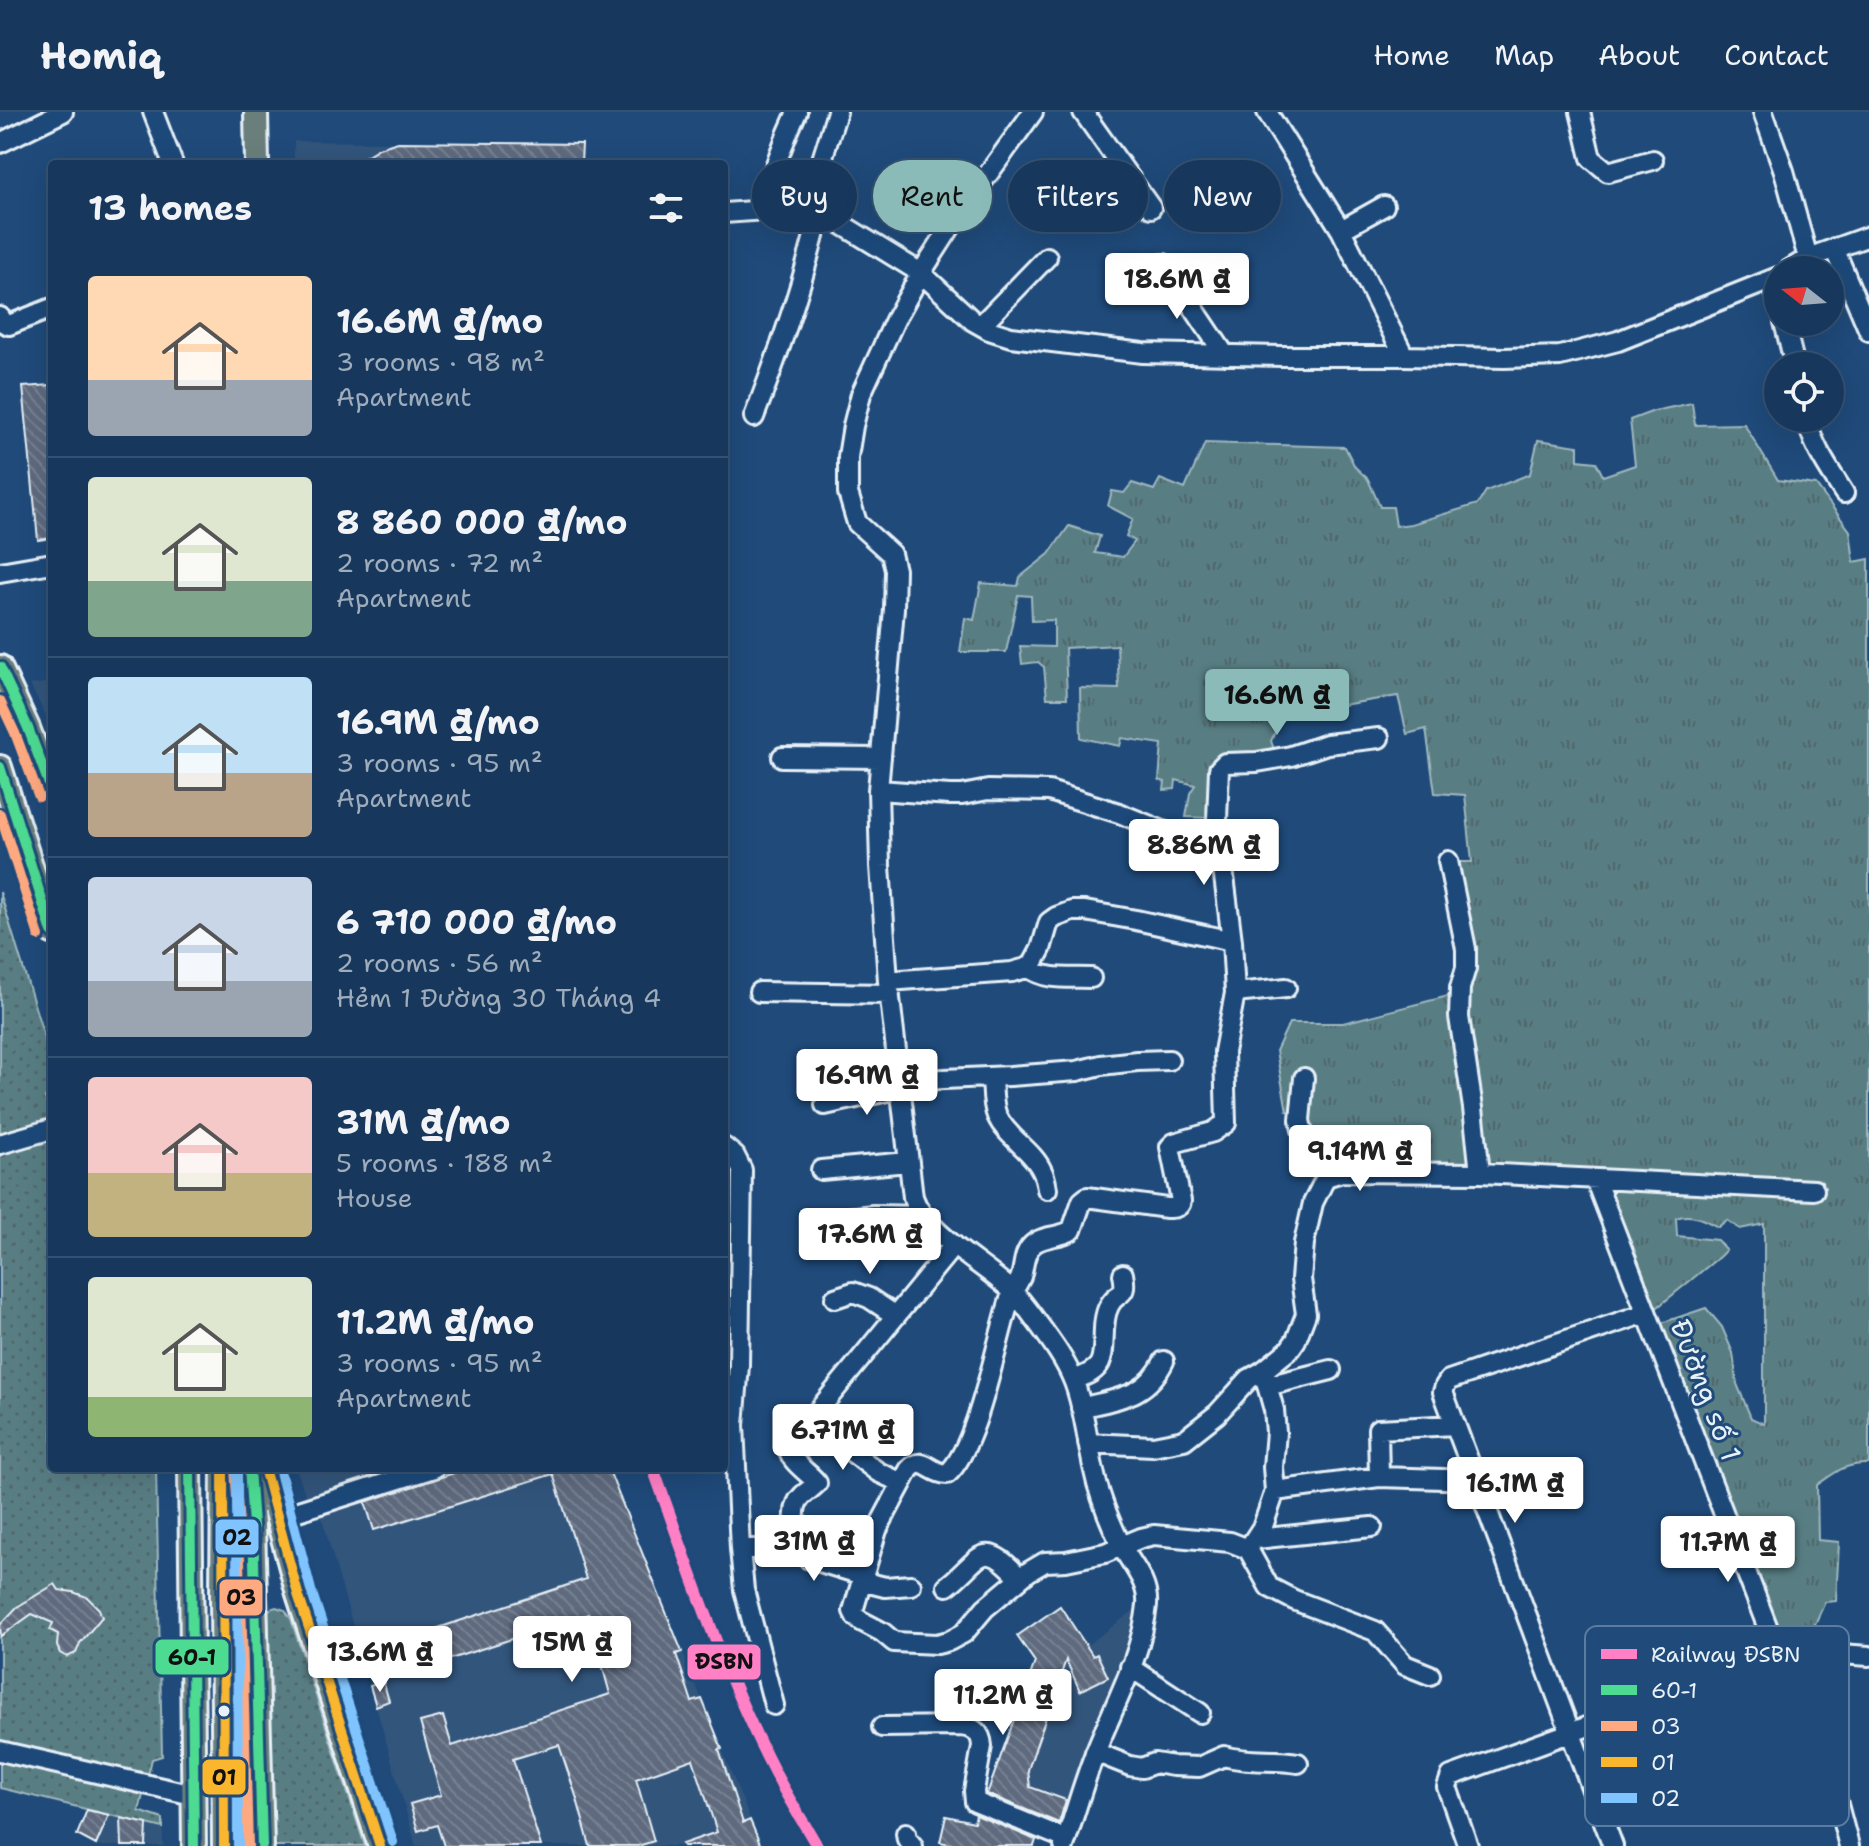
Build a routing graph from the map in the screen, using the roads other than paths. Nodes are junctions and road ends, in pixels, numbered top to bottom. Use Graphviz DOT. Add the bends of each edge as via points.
graph roads {
  1 [pos="63,112"];
  2 [pos="153,112"];
  3 [pos="256,112"];
  4 [pos="797,112"];
  5 [pos="837,112"];
  6 [pos="1033,112"];
  7 [pos="1083,112"];
  8 [pos="1267,112"];
  9 [pos="1580,112"];
  10 [pos="1763,112"];
  11 [pos="0,143"];
  12 [pos="171,160"];
  13 [pos="257,160"];
  14 [pos="777,160"];
  15 [pos="825,160"];
  16 [pos="1653,160"];
  17 [pos="1384,206"];
  18 [pos="1151,208"];
  19 [pos="752,210"];
  20 [pos="728,213"];
  21 [pos="1341,230"];
  22 [pos="811,232"];
  23 [pos="852,232"];
  24 [pos="1869,236"];
  25 [pos="1834,248"];
  26 [pos="1807,256"];
  27 [pos="1813,256"];
  28 [pos="1047,257"];
  29 [pos="1164,264"];
  30 [pos="921,273"];
  31 [pos="1764,283"];
  32 [pos="48,310"];
  33 [pos="0,317"];
  34 [pos="981,325"];
  35 [pos="1869,331"];
  36 [pos="1225,355"];
  37 [pos="1404,356"];
  38 [pos="754,417"];
  39 [pos="1809,432"];
  40 [pos="1844,493"];
  41 [pos="48,564"];
  42 [pos="0,572"];
  43 [pos="0,667"];
  44 [pos="1379,738"];
  45 [pos="782,757"];
  46 [pos="881,758"];
  47 [pos="2,781"];
  48 [pos="48,781"];
  49 [pos="878,790"];
  50 [pos="1222,855"];
  51 [pos="1448,861"];
  52 [pos="48,920"];
  53 [pos="1232,941"];
  54 [pos="1028,967"];
  55 [pos="1091,978"];
  56 [pos="889,988"];
  57 [pos="1286,988"];
  58 [pos="759,992"];
  59 [pos="1235,993"];
  60 [pos="1169,1060"];
  61 [pos="992,1077"];
  62 [pos="1304,1078"];
  63 [pos="901,1084"];
  64 [pos="825,1105"];
  65 [pos="48,1130"];
  66 [pos="0,1144"];
  67 [pos="728,1150"];
  68 [pos="908,1162"];
  69 [pos="821,1170"];
  70 [pos="1480,1173"];
  71 [pos="1326,1177"];
  72 [pos="1595,1179"];
  73 [pos="1047,1189"];
  74 [pos="1814,1190"];
  75 [pos="924,1216"];
  76 [pos="829,1220"];
  77 [pos="954,1245"];
  78 [pos="1123,1274"];
  79 [pos="1013,1291"];
  80 [pos="835,1298"];
  81 [pos="1646,1313"];
  82 [pos="896,1316"];
  83 [pos="1164,1361"];
  84 [pos="1331,1370"];
  85 [pos="1265,1379"];
  86 [pos="1074,1380"];
  87 [pos="1081,1408"];
  88 [pos="730,1415"];
  89 [pos="810,1420"];
  90 [pos="1455,1425"];
  91 [pos="1088,1443"];
  92 [pos="190,1472"];
  93 [pos="223,1472"];
  94 [pos="249,1472"];
  95 [pos="265,1472"];
  96 [pos="421,1472"];
  97 [pos="1379,1477"];
  98 [pos="1476,1480"];
  99 [pos="902,1483"];
  100 [pos="1275,1491"];
  101 [pos="276,1518"];
  102 [pos="253,1525"];
  103 [pos="1372,1527"];
  104 [pos="1252,1544"];
  105 [pos="1121,1545"];
  106 [pos="740,1549"];
  107 [pos="799,1549"];
  108 [pos="861,1578"];
  109 [pos="1020,1578"];
  110 [pos="911,1585"];
  111 [pos="947,1586"];
  112 [pos="1767,1626"];
  113 [pos="1849,1655"];
  114 [pos="1869,1656"];
  115 [pos="1130,1667"];
  116 [pos="1430,1675"];
  117 [pos="774,1705"];
  118 [pos="1200,1713"];
  119 [pos="882,1727"];
  120 [pos="1585,1728"];
  121 [pos="1570,1733"];
  122 [pos="0,1751"];
  123 [pos="1095,1752"];
  124 [pos="1298,1763"];
  125 [pos="1585,1772"];
  126 [pos="193,1795"];
  127 [pos="1605,1826"];
  128 [pos="1844,1826"];
  129 [pos="1065,1842"];
  130 [pos="194,1846"];
  131 [pos="224,1846"];
  132 [pos="262,1846"];
  133 [pos="380,1846"];
  134 [pos="1468,1846"];
  135 [pos="1613,1846"];
  136 [pos="1849,1846"];
  1 -- 11 [label="street"];
  2 -- 12 [label="street"];
  3 -- 13 [label="main road"];
  4 -- 14 [label="street"];
  5 -- 15 [label="street"];
  6 -- 30 [label="street"];
  7 -- 18 [label="street"];
  8 -- 21 [label="street"];
  9 -- 16 [label="street" via="1591,158 1608,172"];
  10 -- 26 [label="street"];
  17 -- 21 [label="street"];
  19 -- 20 [label="street"];
  21 -- 37 [label="street"];
  22 -- 38 [label="street" via="809,258"];
  23 -- 30 [label="street"];
  24 -- 25 [label="street"];
  25 -- 27 [label="street"];
  25 -- 35 [label="street"];
  28 -- 34 [label="street"];
  29 -- 36 [label="street"];
  30 -- 34 [label="street"];
  30 -- 46 [label="street" via="861,394 848,457 848,493 857,523 891,554 895,570"];
  31 -- 37 [label="street" via="1618,341 1560,356"];
  32 -- 33 [label="street" via="9,325"];
  34 -- 36 [label="street" via="1011,337 1099,348"];
  36 -- 37 [label="street"];
  39 -- 40 [label="street"];
  41 -- 42 [label="street"];
  43 -- 48 [label="main road"];
  44 -- 50 [label="street" via="1327,744 1257,762 1225,763 1217,781"];
  45 -- 46 [label="street"];
  46 -- 49 [label="street"];
  47 -- 52 [label="main road"];
  49 -- 50 [label="street" via="950,795 1049,791"];
  49 -- 56 [label="street"];
  50 -- 53 [label="street"];
  51 -- 70 [label="street" via="1466,949 1458,1004"];
  53 -- 54 [label="street" via="1072,911 1049,922"];
  53 -- 59 [label="street"];
  54 -- 55 [label="street" via="1047,976"];
  54 -- 56 [label="street"];
  56 -- 58 [label="street"];
  56 -- 63 [label="street"];
  57 -- 59 [label="street"];
  59 -- 79 [label="street" via="1224,1052 1226,1123 1170,1147 1179,1205 1084,1199 1072,1230 1031,1245"];
  60 -- 61 [label="street"];
  61 -- 63 [label="street"];
  61 -- 73 [label="street" via="998,1118 1042,1169"];
  62 -- 71 [label="street" via="1302,1130"];
  63 -- 64 [label="street"];
  63 -- 68 [label="street"];
  65 -- 66 [label="street"];
  67 -- 88 [label="street" via="742,1170 739,1365"];
  68 -- 69 [label="street"];
  68 -- 75 [label="street" via="913,1197"];
  70 -- 71 [label="street" via="1342,1172"];
  70 -- 72 [label="street"];
  71 -- 85 [label="street" via="1313,1203 1304,1243 1303,1324"];
  72 -- 74 [label="street"];
  72 -- 81 [label="street, Đường số 1"];
  75 -- 76 [label="street"];
  75 -- 77 [label="street"];
  77 -- 79 [label="street"];
  77 -- 82 [label="street"];
  78 -- 86 [label="street" via="1125,1286 1108,1306 1101,1360 1096,1369"];
  79 -- 86 [label="street"];
  79 -- 99 [label="street" via="973,1428 952,1469 941,1474 914,1463"];
  80 -- 82 [label="street" via="853,1292"];
  81 -- 90 [label="street" via="1449,1380 1443,1392"];
  81 -- 112 [label="street, Đường số 1"];
  82 -- 89 [label="street"];
  83 -- 87 [label="street" via="1154,1379 1134,1394"];
  84 -- 85 [label="street"];
  85 -- 91 [label="street" via="1249,1379 1184,1440 1153,1446"];
  85 -- 100 [label="street" via="1276,1432"];
  86 -- 87 [label="street"];
  87 -- 91 [label="street"];
  88 -- 106 [label="street"];
  89 -- 99 [label="street" via="871,1467"];
  89 -- 107 [label="street" via="788,1453 817,1483 800,1497 795,1510"];
  90 -- 97 [label="street" via="1378,1429"];
  90 -- 98 [label="street"];
  91 -- 105 [label="street" via="1096,1481"];
  92 -- 126 [label="main road"];
  93 -- 131 [label="main road"];
  94 -- 102 [label="main road"];
  95 -- 101 [label="main road"];
  96 -- 101 [label="street"];
  97 -- 98 [label="street"];
  97 -- 100 [label="street"];
  98 -- 121 [label="street"];
  99 -- 108 [label="street" via="877,1530"];
  100 -- 104 [label="street"];
  101 -- 102 [label="main road"];
  101 -- 133 [label="main road"];
  102 -- 132 [label="main road"];
  103 -- 104 [label="street"];
  104 -- 105 [label="street" via="1154,1535"];
  104 -- 116 [label="street" via="1269,1587 1375,1631 1405,1665"];
  105 -- 109 [label="street" via="1105,1553 1045,1562"];
  105 -- 115 [label="street" via="1147,1597"];
  106 -- 107 [label="street"];
  106 -- 117 [label="street" via="744,1590"];
  107 -- 108 [label="street" via="807,1558"];
  108 -- 109 [label="street" via="856,1617 894,1642 937,1644 964,1633"];
  108 -- 110 [label="street" via="885,1587"];
  109 -- 111 [label="street" via="999,1557 985,1554"];
  113 -- 114 [label="street"];
  115 -- 118 [label="street"];
  115 -- 123 [label="street"];
  119 -- 129 [label="street" via="976,1730 982,1741 975,1802"];
  120 -- 121 [label="street"];
  121 -- 125 [label="street"];
  121 -- 134 [label="street" via="1451,1776 1447,1787"];
  122 -- 126 [label="street"];
  123 -- 124 [label="street" via="1142,1768 1155,1763 1199,1767 1224,1756"];
  123 -- 129 [label="street"];
  126 -- 130 [label="main road"];
  127 -- 135 [label="street"];
  128 -- 136 [label="street, Đường số 1"];
}
